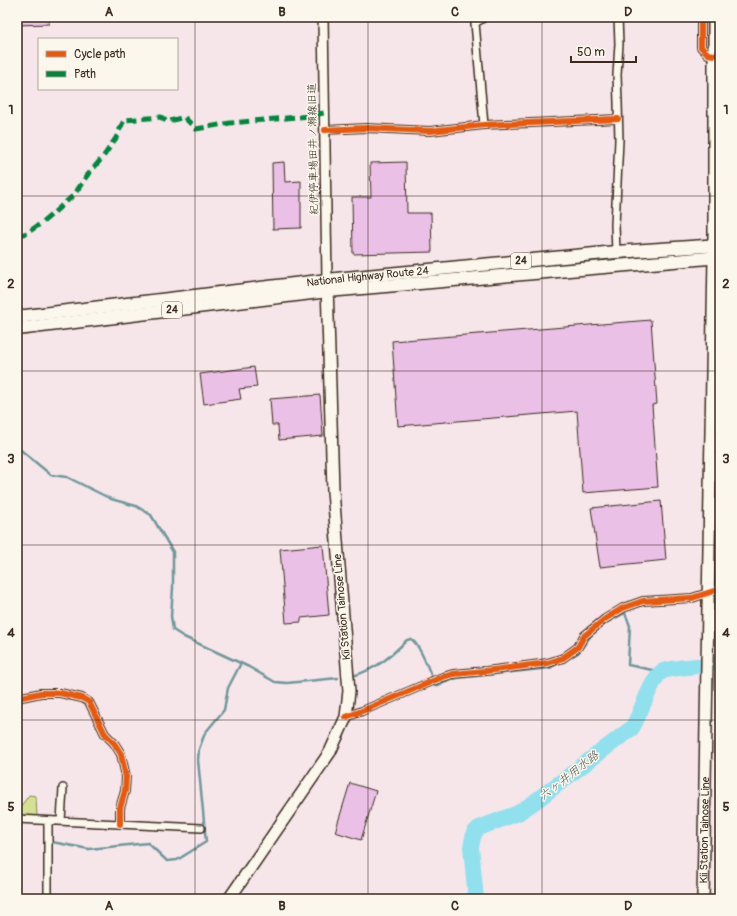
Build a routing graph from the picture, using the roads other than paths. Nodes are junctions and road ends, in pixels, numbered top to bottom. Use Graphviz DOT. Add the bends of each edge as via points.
graph roads {
  1 [pos="323,17"];
  2 [pos="485,17"];
  3 [pos="618,17"];
  4 [pos="701,17"];
  5 [pos="714,17"];
  6 [pos="717,54"];
  7 [pos="618,119"];
  8 [pos="484,125"];
  9 [pos="325,130"];
  10 [pos="717,251"];
  11 [pos="616,252"];
  12 [pos="328,286"];
  13 [pos="17,317"];
  14 [pos="17,329"];
  15 [pos="720,589"];
  16 [pos="708,593"];
  17 [pos="17,698"];
  18 [pos="346,717"];
  19 [pos="63,788"];
  20 [pos="17,819"];
  21 [pos="48,821"];
  22 [pos="61,821"];
  23 [pos="120,824"];
  24 [pos="201,828"];
  25 [pos="48,899"];
  26 [pos="229,899"];
  27 [pos="703,899"];
  1 -- 9 [label="street, 紀伊停車場田井ノ瀬線旧道"];
  2 -- 8 [label="street" via="475,24"];
  3 -- 7 [label="street"];
  4 -- 6 [label="street" via="701,47 708,54"];
  5 -- 6 [label="main road, Kii Station Tainose Line"];
  6 -- 10 [label="main road, Kii Station Tainose Line"];
  7 -- 8 [label="street"];
  7 -- 11 [label="street"];
  8 -- 9 [label="street" via="430,131 366,128"];
  9 -- 12 [label="street, 紀伊停車場田井ノ瀬線旧道"];
  10 -- 11 [label="highway, National Highway Route 24 / 24"];
  10 -- 12 [label="highway, National Highway Route 24 / 24"];
  10 -- 16 [label="main road, Kii Station Tainose Line"];
  11 -- 12 [label="highway, National Highway Route 24 / 24"];
  12 -- 13 [label="highway, National Highway Route 24 / 24"];
  12 -- 14 [label="highway, National Highway Route 24 / 24"];
  12 -- 18 [label="main road, Kii Station Tainose Line" via="333,491 348,691"];
  15 -- 16 [label="street"];
  16 -- 18 [label="street" via="692,598 643,601 623,608 584,636 578,647 563,658 548,663 453,674"];
  16 -- 27 [label="main road, Kii Station Tainose Line"];
  17 -- 23 [label="street" via="41,693 60,694 89,702 105,734 121,754 126,777 120,808"];
  18 -- 26 [label="main road, Kii Station Tainose Line" via="330,752"];
  19 -- 22 [label="street"];
  20 -- 21 [label="street"];
  21 -- 22 [label="street"];
  21 -- 25 [label="street"];
  22 -- 23 [label="street"];
  23 -- 24 [label="street"];
}
